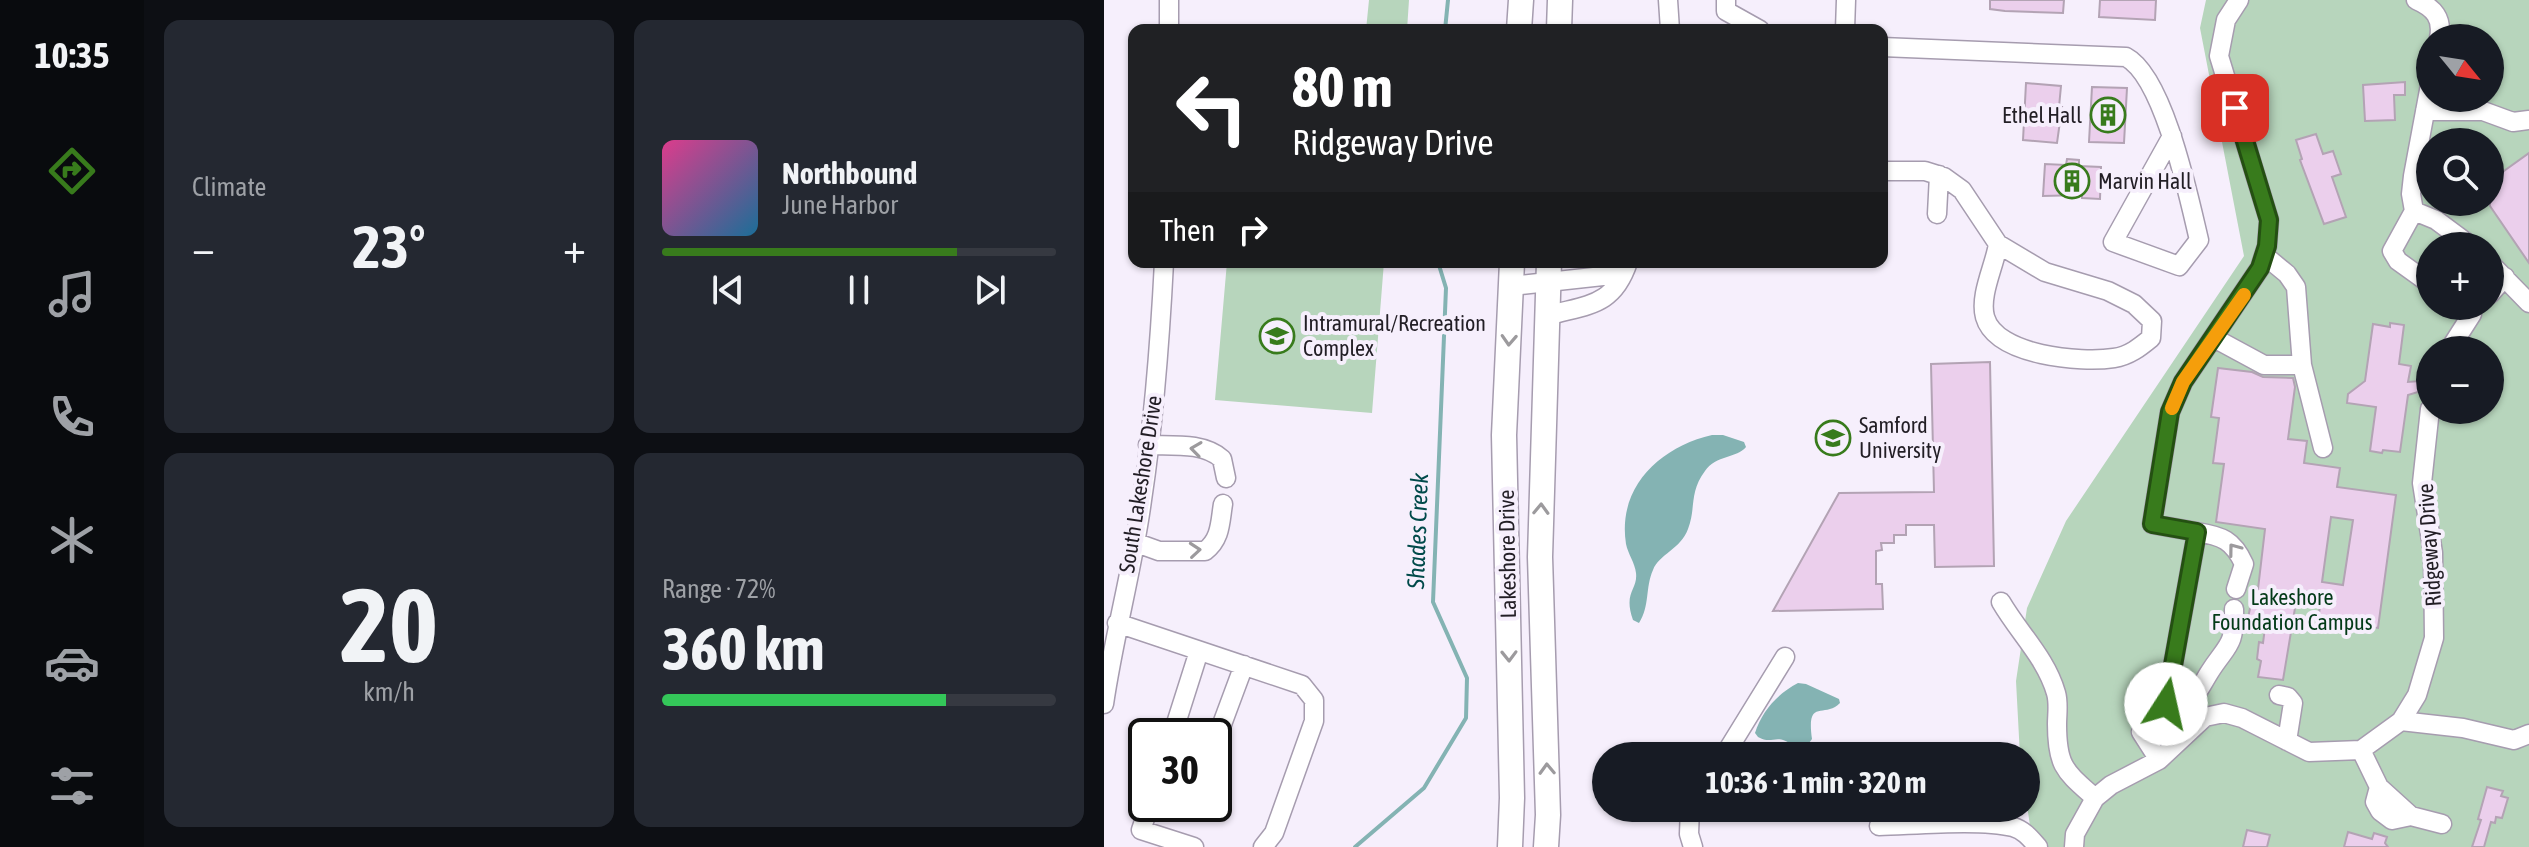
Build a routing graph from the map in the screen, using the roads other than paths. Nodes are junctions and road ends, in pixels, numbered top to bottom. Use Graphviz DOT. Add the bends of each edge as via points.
graph roads {
  1 [pos="1169,0"];
  2 [pos="1521,0"];
  3 [pos="1560,0"];
  4 [pos="1668,0"];
  5 [pos="1726,0"];
  6 [pos="1846,0"];
  7 [pos="2239,0"];
  8 [pos="2416,0"];
  9 [pos="1169,24"];
  10 [pos="1519,24"];
  11 [pos="1559,24"];
  12 [pos="1670,24"];
  13 [pos="1749,24"];
  14 [pos="1845,24"];
  15 [pos="2440,24"];
  16 [pos="1888,47"];
  17 [pos="2425,112"];
  18 [pos="2486,112"];
  19 [pos="2529,120"];
  20 [pos="2172,136"];
  21 [pos="1939,175"];
  22 [pos="1891,178"];
  23 [pos="2414,211"];
  24 [pos="1937,214"];
  25 [pos="2452,232"];
  26 [pos="1998,244"];
  27 [pos="2264,255"];
  28 [pos="1164,268"];
  29 [pos="1610,268"];
  30 [pos="1626,268"];
  31 [pos="1548,272"];
  32 [pos="2416,273"];
  33 [pos="1512,274"];
  34 [pos="2505,277"];
  35 [pos="2529,303"];
  36 [pos="1547,316"];
  37 [pos="2214,338"];
  38 [pos="2302,365"];
  39 [pos="2428,424"];
  40 [pos="1148,445"];
  41 [pos="2323,448"];
  42 [pos="1226,478"];
  43 [pos="1223,504"];
  44 [pos="2197,532"];
  45 [pos="1134,542"];
  46 [pos="1507,557"];
  47 [pos="1540,557"];
  48 [pos="2236,589"];
  49 [pos="2001,602"];
  50 [pos="2234,609"];
  51 [pos="1117,623"];
  52 [pos="1199,651"];
  53 [pos="1785,657"];
  54 [pos="1244,665"];
  55 [pos="2279,695"];
  56 [pos="1104,703"];
  57 [pos="2166,704"];
  58 [pos="1178,718"];
  59 [pos="1224,718"];
  60 [pos="2401,721"];
  61 [pos="2529,734"];
  62 [pos="2287,741"];
  63 [pos="1733,742"];
  64 [pos="2361,750"];
  65 [pos="2159,760"];
  66 [pos="2095,798"];
  67 [pos="1144,822"];
  68 [pos="1689,822"];
  69 [pos="2442,824"];
  70 [pos="1879,826"];
  71 [pos="1149,840"];
  72 [pos="1194,847"];
  73 [pos="1263,847"];
  74 [pos="1510,847"];
  75 [pos="1546,847"];
  76 [pos="1693,847"];
  77 [pos="2038,847"];
  78 [pos="2074,847"];
  1 -- 9 [label="street"];
  2 -- 10 [label="main road"];
  3 -- 11 [label="main road"];
  4 -- 12 [label="street"];
  5 -- 13 [label="street" via="1726,11"];
  6 -- 14 [label="street"];
  7 -- 27 [label="street" via="2226,20 2219,56 2269,220"];
  8 -- 15 [label="street" via="2438,16"];
  16 -- 20 [label="street" via="2126,57 2142,71"];
  17 -- 23 [label="street" via="2412,185"];
  18 -- 19 [label="street" via="2513,122"];
  20 -- 20 [label="street" via="2199,240 2179,266 2113,242"];
  21 -- 22 [label="street" via="1925,171"];
  21 -- 24 [label="street"];
  21 -- 26 [label="street" via="1962,190"];
  23 -- 25 [label="street"];
  23 -- 32 [label="street" via="2393,246 2393,256"];
  26 -- 26 [label="street" via="2045,272 2134,304 2152,321 2151,338 2114,358 2034,354 2009,341 1992,330 1985,317"];
  27 -- 37 [label="street"];
  27 -- 38 [label="street" via="2296,287"];
  28 -- 40 [label="street, South Lakeshore Drive"];
  29 -- 31 [label="street" via="1603,276"];
  30 -- 36 [label="street" via="1607,299"];
  31 -- 33 [label="street"];
  31 -- 36 [label="main road, Lakeshore Drive"];
  33 -- 46 [label="main road, Lakeshore Drive, one-way" via="1504,435"];
  34 -- 35 [label="street"];
  47 -- 36 [label="main road, Lakeshore Drive, one-way"];
  37 -- 38 [label="street" via="2264,365"];
  37 -- 44 [label="street" via="2183,382 2170,412 2152,524"];
  38 -- 41 [label="street"];
  39 -- 60 [label="street, Ridgeway Drive" via="2422,483 2433,553 2434,638 2417,695"];
  42 -- 40 [label="street, one-way" via="1222,459 1211,451"];
  40 -- 45 [label="street, South Lakeshore Drive"];
  45 -- 43 [label="street, one-way" via="1159,551 1205,551 1219,534"];
  48 -- 44 [label="street, one-way" via="2244,564 2239,552 2221,536"];
  44 -- 57 [label="street"];
  45 -- 51 [label="street, South Lakeshore Drive"];
  46 -- 47 [label="main road"];
  46 -- 74 [label="main road, Lakeshore Drive, one-way"];
  75 -- 47 [label="main road, Lakeshore Drive, one-way"];
  49 -- 66 [label="street" via="2043,662 2057,696 2057,749 2066,771"];
  50 -- 57 [label="street" via="2232,643 2197,695"];
  51 -- 52 [label="street"];
  51 -- 56 [label="street, South Lakeshore Drive"];
  52 -- 54 [label="street"];
  52 -- 58 [label="street"];
  53 -- 63 [label="street"];
  54 -- 59 [label="street"];
  54 -- 73 [label="street" via="1302,685 1314,700 1314,721 1274,833"];
  55 -- 62 [label="street" via="2293,703"];
  57 -- 65 [label="street" via="2141,732"];
  60 -- 61 [label="street" via="2514,740"];
  60 -- 64 [label="street, Ridgeway Drive"];
  62 -- 64 [label="street" via="2309,752"];
  62 -- 65 [label="street" via="2224,713 2205,717"];
  64 -- 69 [label="street" via="2379,787 2375,802 2380,811 2392,820 2411,816"];
  65 -- 66 [label="street"];
  66 -- 78 [label="street" via="2075,834"];
  67 -- 71 [label="street" via="1141,830"];
  68 -- 76 [label="street"];
  70 -- 77 [label="street" via="2015,827"];
  71 -- 72 [label="street"];
}
